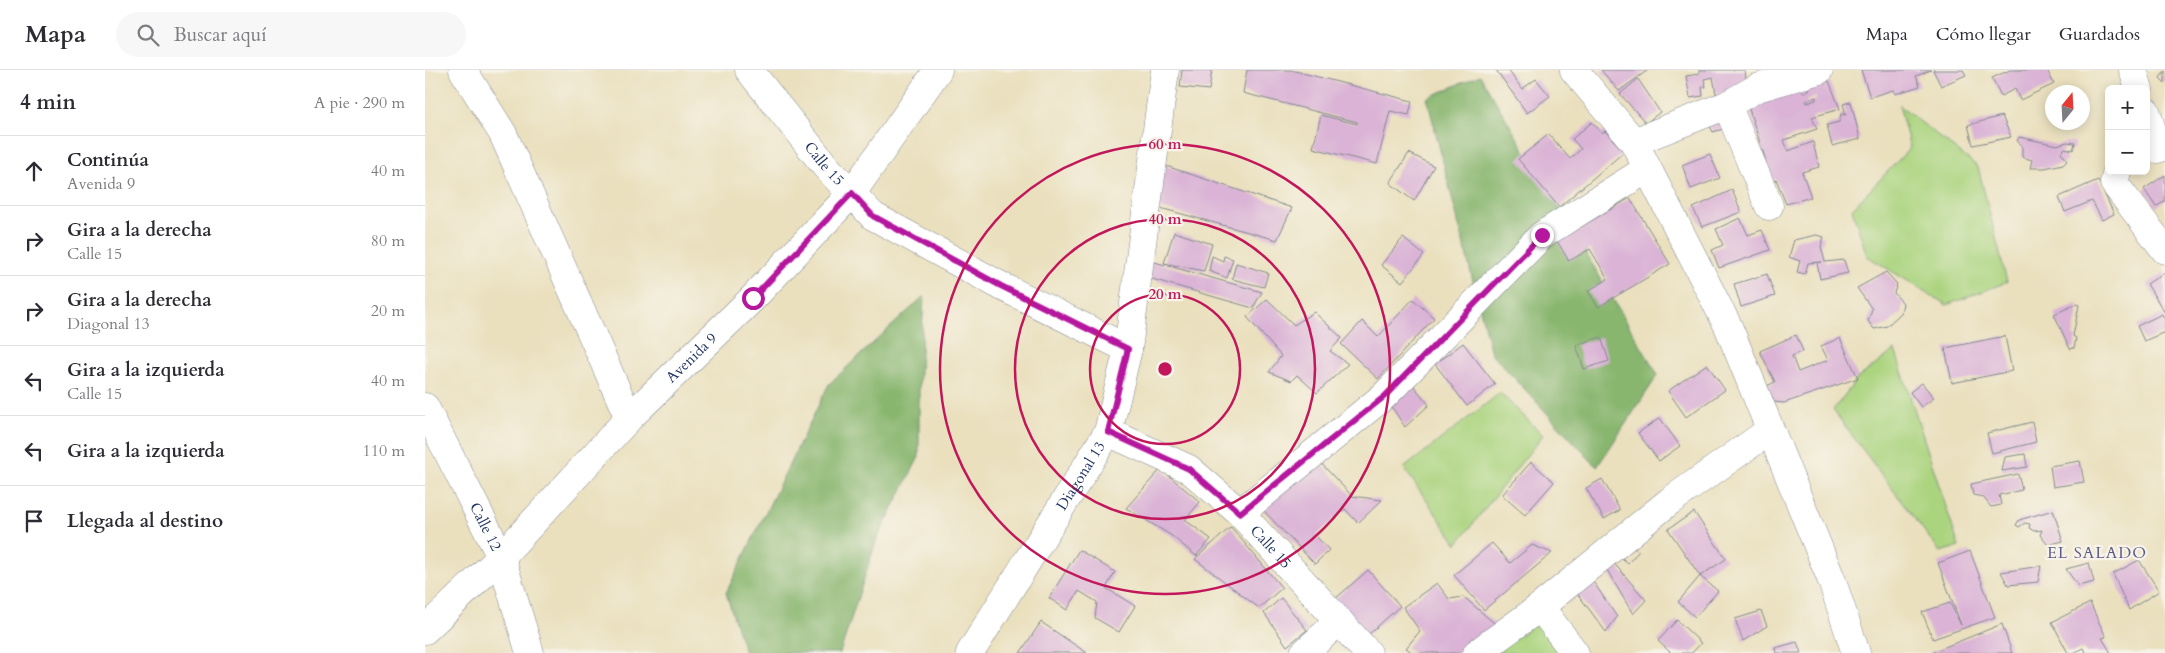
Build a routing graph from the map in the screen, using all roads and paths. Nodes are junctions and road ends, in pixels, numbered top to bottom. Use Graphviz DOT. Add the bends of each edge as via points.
graph roads {
  1 [pos="463,70"];
  2 [pos="749,70"];
  3 [pos="938,70"];
  4 [pos="1165,70"];
  5 [pos="1574,70"];
  6 [pos="1819,70"];
  7 [pos="2133,70"];
  8 [pos="1755,79"];
  9 [pos="2138,85"];
  10 [pos="1727,104"];
  11 [pos="2150,127"];
  12 [pos="1634,142"];
  13 [pos="2156,150"];
  14 [pos="1647,169"];
  15 [pos="2116,175"];
  16 [pos="852,193"];
  17 [pos="1769,206"];
  18 [pos="2165,250"];
  19 [pos="1128,349"];
  20 [pos="425,407"];
  21 [pos="629,418"];
  22 [pos="1769,431"];
  23 [pos="1108,432"];
  24 [pos="1240,513"];
  25 [pos="501,557"];
  26 [pos="1540,607"];
  27 [pos="1339,621"];
  28 [pos="425,630"];
  29 [pos="529,653"];
  30 [pos="970,653"];
  31 [pos="1304,653"];
  32 [pos="1368,653"];
  33 [pos="1477,653"];
  34 [pos="1575,653"];
  35 [pos="1856,653"];
  1 -- 21 [label="street" via="503,134"];
  2 -- 16 [label="street, Calle 15" via="827,168"];
  3 -- 16 [label="street, Avenida 9"];
  4 -- 19 [label="street, Diagonal 13"];
  5 -- 12 [label="street"];
  6 -- 8 [label="street"];
  7 -- 9 [label="street"];
  8 -- 10 [label="street"];
  10 -- 12 [label="street"];
  10 -- 17 [label="street"];
  11 -- 13 [label="street"];
  12 -- 14 [label="street"];
  14 -- 22 [label="street" via="1728,326"];
  14 -- 24 [label="street" via="1542,235 1385,396"];
  15 -- 18 [label="street" via="2113,183"];
  16 -- 19 [label="street, Calle 15" via="873,216 1001,286"];
  16 -- 21 [label="street, Avenida 9" via="753,298"];
  19 -- 23 [label="street, Diagonal 13"];
  20 -- 25 [label="street, Calle 12"];
  21 -- 25 [label="street, Avenida 9"];
  22 -- 26 [label="street" via="1670,501"];
  22 -- 35 [label="street" via="1832,581"];
  23 -- 24 [label="street, Calle 15" via="1189,469"];
  23 -- 30 [label="street, Diagonal 13"];
  24 -- 27 [label="street, Calle 15"];
  25 -- 28 [label="street, Avenida 9"];
  25 -- 29 [label="street, Calle 12"];
  26 -- 33 [label="street"];
  26 -- 34 [label="street"];
  27 -- 31 [label="street"];
  27 -- 32 [label="street, Calle 15"];
}
